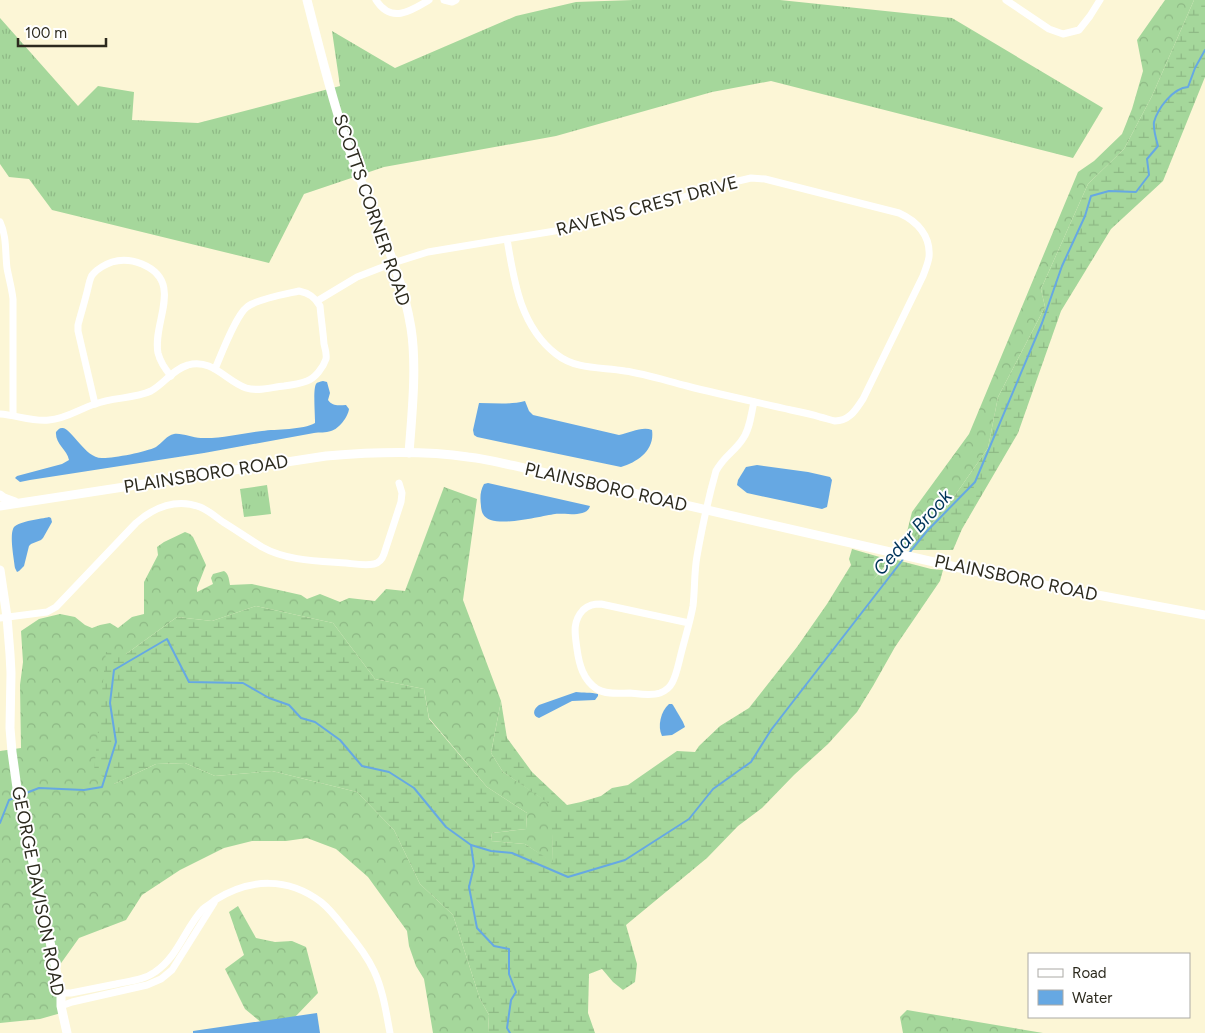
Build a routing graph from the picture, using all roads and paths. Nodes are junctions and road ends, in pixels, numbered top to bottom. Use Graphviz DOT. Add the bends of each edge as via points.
graph roads {
  1 [pos="307,0"];
  2 [pos="376,0"];
  3 [pos="430,0"];
  4 [pos="444,0"];
  5 [pos="456,0"];
  6 [pos="1006,0"];
  7 [pos="1100,0"];
  8 [pos="0,222"];
  9 [pos="2,230"];
  10 [pos="507,239"];
  11 [pos="394,263"];
  12 [pos="317,301"];
  13 [pos="215,369"];
  14 [pos="170,376"];
  15 [pos="754,402"];
  16 [pos="95,404"];
  17 [pos="0,414"];
  18 [pos="13,416"];
  19 [pos="409,453"];
  20 [pos="399,483"];
  21 [pos="0,495"];
  22 [pos="18,503"];
  23 [pos="0,506"];
  24 [pos="707,510"];
  25 [pos="0,570"];
  26 [pos="1205,615"];
  27 [pos="4,618"];
  28 [pos="689,623"];
  29 [pos="182,949"];
  30 [pos="122,983"];
  31 [pos="124,990"];
  32 [pos="61,992"];
  33 [pos="61,1006"];
  34 [pos="67,1033"];
  35 [pos="390,1033"];
  1 -- 11 [label="street, SCOTTS CORNER ROAD" via="349,149"];
  2 -- 3 [label="street" via="382,8 394,14 408,12"];
  4 -- 5 [label="street"];
  6 -- 7 [label="street" via="1049,29 1063,34 1079,30"];
  8 -- 9 [label="street"];
  9 -- 18 [label="street" via="13,299"];
  10 -- 11 [label="street, RAVENS CREST DRIVE" via="428,252"];
  10 -- 15 [label="street, RAVENS CREST DRIVE" via="514,278 531,326 558,356 588,368 623,370"];
  10 -- 15 [label="street, RAVENS CREST DRIVE" via="586,226 751,178 899,214 915,222 927,241 927,266 863,399 852,414 835,421"];
  11 -- 12 [label="street, RAVENS CREST DRIVE" via="357,277"];
  11 -- 19 [label="street, SCOTTS CORNER ROAD" via="407,307 413,347"];
  12 -- 13 [label="street" via="299,290 246,307"];
  12 -- 13 [label="street" via="326,358 321,369 308,381 255,390 238,384"];
  13 -- 14 [label="street" via="199,363 189,364"];
  14 -- 16 [label="street" via="145,393"];
  14 -- 16 [label="street" via="158,353 157,343 164,288 148,267 138,262 114,261 92,274 78,325"];
  15 -- 24 [label="street" via="746,434 716,471"];
  16 -- 18 [label="street" via="67,417 49,420"];
  17 -- 18 [label="street"];
  19 -- 22 [label="street, PLAINSBORO ROAD" via="326,456"];
  19 -- 24 [label="street, PLAINSBORO ROAD" via="493,461"];
  20 -- 27 [label="street" via="401,502 378,563 369,565 282,556 262,548 201,508 172,504 158,508 136,523 56,607 47,612"];
  21 -- 22 [label="street"];
  22 -- 23 [label="street, PLAINSBORO ROAD"];
  24 -- 26 [label="street, PLAINSBORO ROAD" via="1005,578"];
  24 -- 28 [label="street"];
  25 -- 27 [label="street, GEORGE DAVISON ROAD"];
  27 -- 32 [label="street, GEORGE DAVISON ROAD" via="12,673 11,740 17,788"];
  28 -- 28 [label="street" via="675,676 668,689 653,694 598,690 582,670 574,633 577,617 590,605 601,604"];
  29 -- 30 [label="street" via="155,972"];
  29 -- 31 [label="street" via="172,970 162,979"];
  29 -- 35 [label="street" via="216,900 243,887 268,883 294,887 330,910 365,954 383,995"];
  30 -- 31 [label="street"];
  30 -- 32 [label="street"];
  31 -- 33 [label="street"];
  32 -- 33 [label="street, GEORGE DAVISON ROAD"];
  33 -- 34 [label="street, GEORGE DAVISON ROAD"];
}
